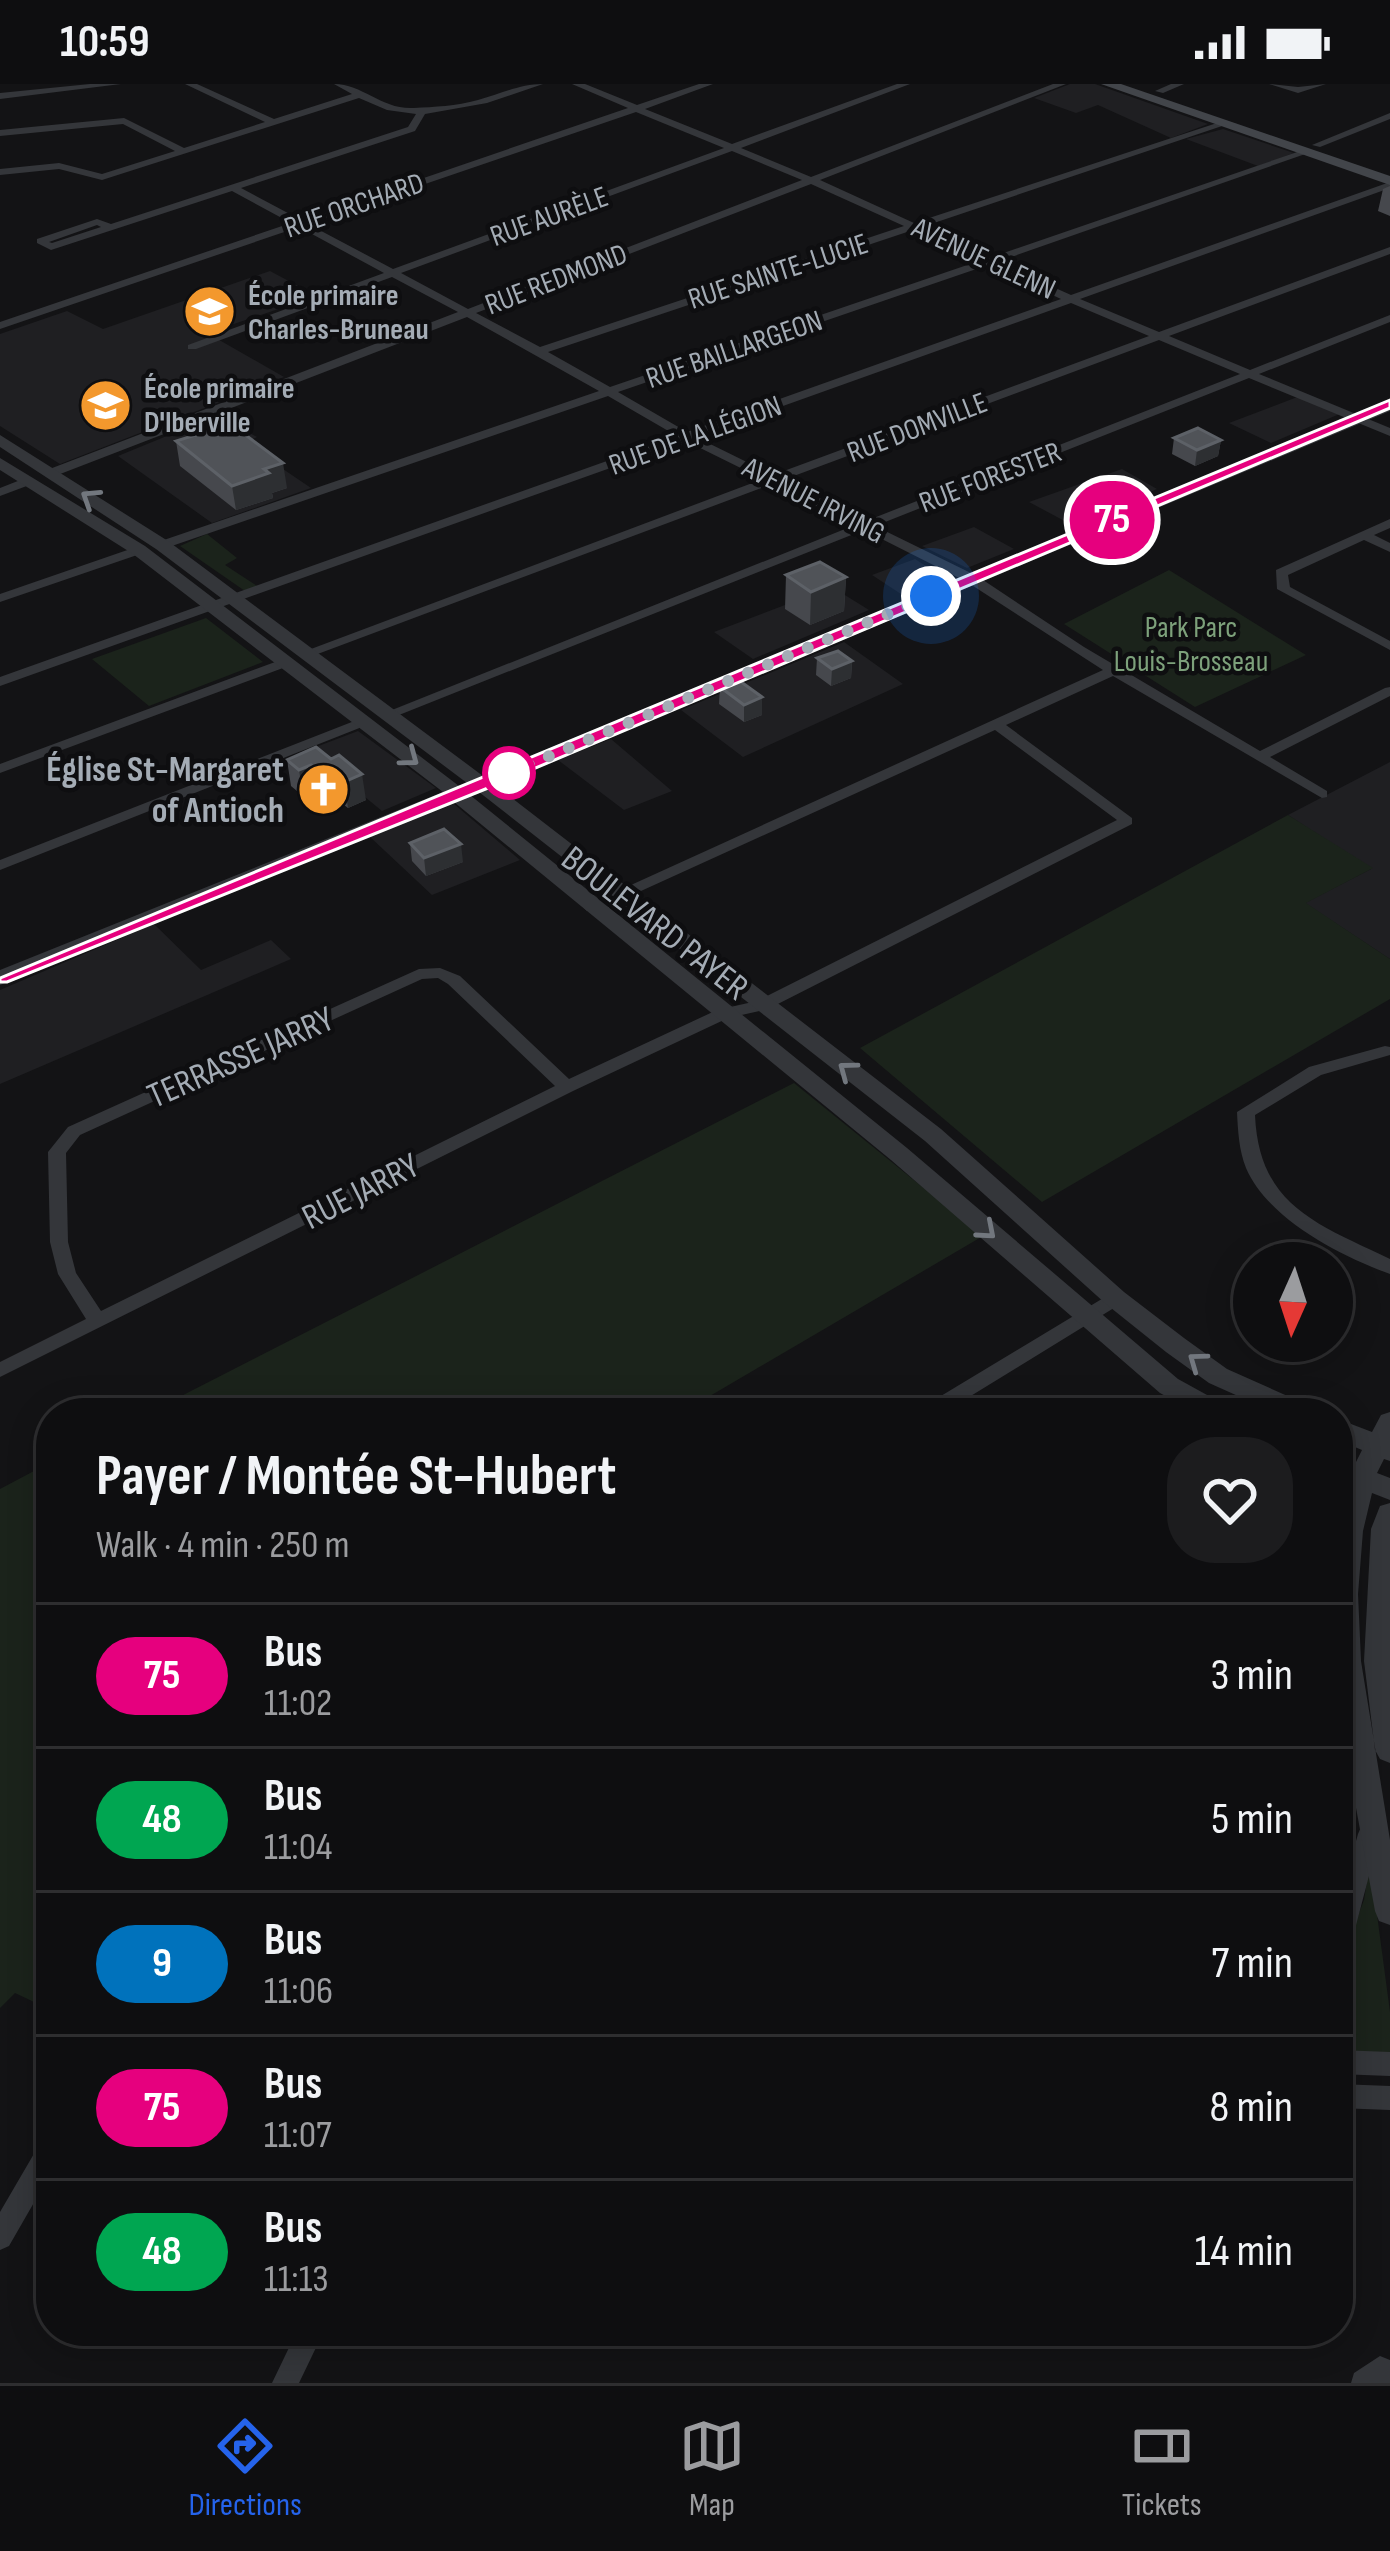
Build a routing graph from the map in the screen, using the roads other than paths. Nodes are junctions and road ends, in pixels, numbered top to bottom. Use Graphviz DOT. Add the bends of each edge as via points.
graph roads {
  1 [pos="116,84"];
  2 [pos="190,84"];
  3 [pos="339,84"];
  4 [pos="538,84"];
  5 [pos="578,84"];
  6 [pos="708,84"];
  7 [pos="905,84"];
  8 [pos="1061,84"];
  9 [pos="1108,84"];
  10 [pos="1138,84"];
  11 [pos="1179,84"];
  12 [pos="1274,84"];
  13 [pos="1322,84"];
  14 [pos="1160,92"];
  15 [pos="362,94"];
  16 [pos="0,96"];
  17 [pos="423,109"];
  18 [pos="637,109"];
  19 [pos="1390,116"];
  20 [pos="272,122"];
  21 [pos="1223,124"];
  22 [pos="0,133"];
  23 [pos="734,148"];
  24 [pos="1311,148"];
  25 [pos="183,151"];
  26 [pos="1390,170"];
  27 [pos="0,172"];
  28 [pos="812,181"];
  29 [pos="1390,183"];
  30 [pos="233,188"];
  31 [pos="300,223"];
  32 [pos="110,226"];
  33 [pos="915,226"];
  34 [pos="1390,250"];
  35 [pos="988,262"];
  36 [pos="391,274"];
  37 [pos="1076,301"];
  38 [pos="466,314"];
  39 [pos="1390,318"];
  40 [pos="0,326"];
  41 [pos="1160,335"];
  42 [pos="192,347"];
  43 [pos="538,351"];
  44 [pos="1254,373"];
  45 [pos="606,393"];
  46 [pos="1390,405"];
  47 [pos="1360,417"];
  48 [pos="1390,432"];
  49 [pos="686,437"];
  50 [pos="0,440"];
  51 [pos="0,463"];
  52 [pos="51,472"];
  53 [pos="775,480"];
  54 [pos="28,481"];
  55 [pos="0,492"];
  56 [pos="1390,523"];
  57 [pos="864,526"];
  58 [pos="1364,535"];
  59 [pos="162,545"];
  60 [pos="1390,548"];
  61 [pos="139,550"];
  62 [pos="972,579"];
  63 [pos="0,598"];
  64 [pos="237,600"];
  65 [pos="214,606"];
  66 [pos="1390,646"];
  67 [pos="310,652"];
  68 [pos="286,662"];
  69 [pos="1115,670"];
  70 [pos="0,682"];
  71 [pos="1390,691"];
  72 [pos="389,714"];
  73 [pos="362,722"];
  74 [pos="994,722"];
  75 [pos="1262,756"];
  76 [pos="0,769"];
  77 [pos="482,784"];
  78 [pos="457,794"];
  79 [pos="1322,794"];
  80 [pos="0,865"];
  81 [pos="619,893"];
  82 [pos="592,908"];
  83 [pos="0,978"];
  84 [pos="762,1005"];
  85 [pos="723,1014"];
  86 [pos="1385,1052"];
  87 [pos="567,1087"];
  88 [pos="1390,1268"];
  89 [pos="1114,1298"];
  90 [pos="1084,1316"];
  91 [pos="98,1322"];
  92 [pos="0,1370"];
  93 [pos="952,1398"];
  94 [pos="1191,1398"];
  95 [pos="1267,1398"];
  96 [pos="1353,1432"];
  97 [pos="1385,1439"];
  98 [pos="1353,1468"];
  99 [pos="1353,1474"];
  100 [pos="1390,1489"];
  101 [pos="1390,1514"];
  102 [pos="1353,1735"];
  103 [pos="1390,1750"];
  104 [pos="1372,1824"];
  105 [pos="1353,1893"];
  106 [pos="1390,1911"];
  107 [pos="1353,2063"];
  108 [pos="1390,2064"];
  109 [pos="1353,2097"];
  110 [pos="1390,2098"];
  111 [pos="36,2175"];
  112 [pos="0,2237"];
  113 [pos="304,2346"];
  114 [pos="1390,2379"];
  115 [pos="285,2383"];
  116 [pos="1364,2383"];
  1 -- 16 [label="street"];
  2 -- 20 [label="street"];
  3 -- 15 [label="street"];
  4 -- 17 [label="street" via="462,109"];
  5 -- 18 [label="street, AVENUE GLENN"];
  6 -- 18 [label="street, RUE ORCHARD"];
  7 -- 23 [label="street, RUE AURÈLE"];
  8 -- 28 [label="street, RUE REDMOND"];
  9 -- 21 [label="main road"];
  10 -- 14 [label="main road"];
  11 -- 14 [label="street"];
  12 -- 13 [label="street"];
  14 -- 24 [label="main road"];
  15 -- 17 [label="street" via="389,108"];
  15 -- 20 [label="street"];
  17 -- 30 [label="street" via="412,129"];
  18 -- 23 [label="street, AVENUE GLENN"];
  18 -- 31 [label="street, RUE ORCHARD"];
  19 -- 24 [label="street, RUE BAILLARGEON"];
  20 -- 25 [label="street"];
  21 -- 24 [label="main road"];
  21 -- 33 [label="street, RUE SAINTE-LUCIE"];
  22 -- 25 [label="street" via="124,121"];
  23 -- 28 [label="street, AVENUE GLENN"];
  23 -- 36 [label="street, RUE AURÈLE"];
  24 -- 26 [label="main road"];
  24 -- 29 [label="main road"];
  24 -- 35 [label="street, RUE BAILLARGEON"];
  25 -- 27 [label="street" via="102,177 59,166"];
  28 -- 33 [label="street, AVENUE GLENN"];
  28 -- 38 [label="street, RUE REDMOND"];
  29 -- 37 [label="street, RUE DE LA LÉGION"];
  30 -- 31 [label="street, AVENUE IRVING"];
  30 -- 32 [label="street"];
  31 -- 36 [label="street, AVENUE IRVING"];
  31 -- 40 [label="street, RUE ORCHARD"];
  32 -- 32 [label="street" via="51,247 41,241 97,222"];
  33 -- 35 [label="street, AVENUE GLENN"];
  33 -- 43 [label="street, RUE SAINTE-LUCIE"];
  34 -- 41 [label="street, RUE DOMVILLE"];
  35 -- 37 [label="street, AVENUE GLENN"];
  35 -- 45 [label="street, RUE BAILLARGEON"];
  36 -- 38 [label="street, AVENUE IRVING"];
  36 -- 42 [label="street, RUE AURÈLE"];
  37 -- 41 [label="street, AVENUE GLENN"];
  37 -- 49 [label="street, RUE DE LA LÉGION"];
  38 -- 43 [label="street, AVENUE IRVING"];
  38 -- 52 [label="street, RUE REDMOND"];
  39 -- 44 [label="street, RUE FORESTER"];
  41 -- 44 [label="street, AVENUE GLENN"];
  41 -- 53 [label="street, RUE DOMVILLE"];
  43 -- 45 [label="street, AVENUE IRVING"];
  44 -- 47 [label="street, AVENUE GLENN"];
  44 -- 57 [label="street, RUE FORESTER"];
  45 -- 49 [label="street, AVENUE IRVING"];
  45 -- 59 [label="street, RUE BAILLARGEON"];
  46 -- 47 [label="street"];
  47 -- 48 [label="street, AVENUE GLENN"];
  47 -- 62 [label="street"];
  49 -- 53 [label="street, AVENUE IRVING"];
  49 -- 64 [label="street, RUE DE LA LÉGION"];
  50 -- 52 [label="street, BOULEVARD PAYER"];
  51 -- 54 [label="street, BOULEVARD PAYER"];
  59 -- 52 [label="street, BOULEVARD PAYER, one-way"];
  53 -- 57 [label="street, AVENUE IRVING"];
  53 -- 67 [label="street, RUE DOMVILLE"];
  54 -- 55 [label="street"];
  54 -- 61 [label="street, BOULEVARD PAYER"];
  56 -- 58 [label="street"];
  57 -- 62 [label="street, AVENUE IRVING"];
  57 -- 72 [label="street, RUE FORESTER"];
  58 -- 60 [label="street"];
  58 -- 66 [label="street" via="1281,573 1284,589"];
  59 -- 64 [label="street, BOULEVARD PAYER"];
  61 -- 63 [label="street"];
  61 -- 65 [label="street, BOULEVARD PAYER"];
  62 -- 69 [label="street, AVENUE IRVING"];
  62 -- 77 [label="street"];
  64 -- 65 [label="street, RUE DE LA LÉGION"];
  64 -- 67 [label="street, BOULEVARD PAYER"];
  65 -- 68 [label="street, BOULEVARD PAYER"];
  65 -- 70 [label="street, RUE DE LA LÉGION"];
  67 -- 72 [label="street, BOULEVARD PAYER"];
  68 -- 73 [label="street, BOULEVARD PAYER"];
  68 -- 76 [label="street"];
  69 -- 74 [label="street"];
  69 -- 75 [label="street, AVENUE IRVING"];
  71 -- 75 [label="street"];
  72 -- 77 [label="street, BOULEVARD PAYER"];
  73 -- 78 [label="street, BOULEVARD PAYER, one-way"];
  73 -- 80 [label="street"];
  74 -- 81 [label="street"];
  74 -- 84 [label="street, RUE JARRY" via="1126,821"];
  75 -- 79 [label="street, AVENUE IRVING"];
  77 -- 78 [label="street"];
  77 -- 81 [label="street, BOULEVARD PAYER"];
  78 -- 82 [label="street, BOULEVARD PAYER"];
  78 -- 83 [label="street"];
  81 -- 82 [label="street"];
  81 -- 84 [label="street, BOULEVARD PAYER"];
  82 -- 85 [label="street, BOULEVARD PAYER"];
  84 -- 85 [label="street, RUE JARRY"];
  89 -- 84 [label="street, BOULEVARD PAYER, one-way" via="933,1135"];
  85 -- 87 [label="street, RUE JARRY"];
  85 -- 90 [label="street, BOULEVARD PAYER, one-way"];
  86 -- 88 [label="street" via="1316,1071 1246,1112 1244,1140 1263,1189 1287,1212"];
  87 -- 91 [label="street, RUE JARRY"];
  87 -- 91 [label="street, TERRASSE JARRY" via="454,980 419,974 74,1131 57,1152 59,1242"];
  89 -- 90 [label="street"];
  95 -- 89 [label="street, BOULEVARD PAYER, one-way" via="1218,1376"];
  90 -- 93 [label="street"];
  90 -- 94 [label="street, BOULEVARD PAYER"];
  91 -- 92 [label="street, RUE JARRY"];
  96 -- 97 [label="street"];
  97 -- 98 [label="street"];
  99 -- 100 [label="street"];
  101 -- 103 [label="street" via="1378,1661"];
  102 -- 104 [label="street"];
  104 -- 105 [label="street"];
  104 -- 106 [label="street"];
  107 -- 108 [label="street"];
  109 -- 110 [label="street"];
  111 -- 112 [label="street"];
  113 -- 115 [label="street"];
  114 -- 116 [label="street" via="1380,2369"];
}
